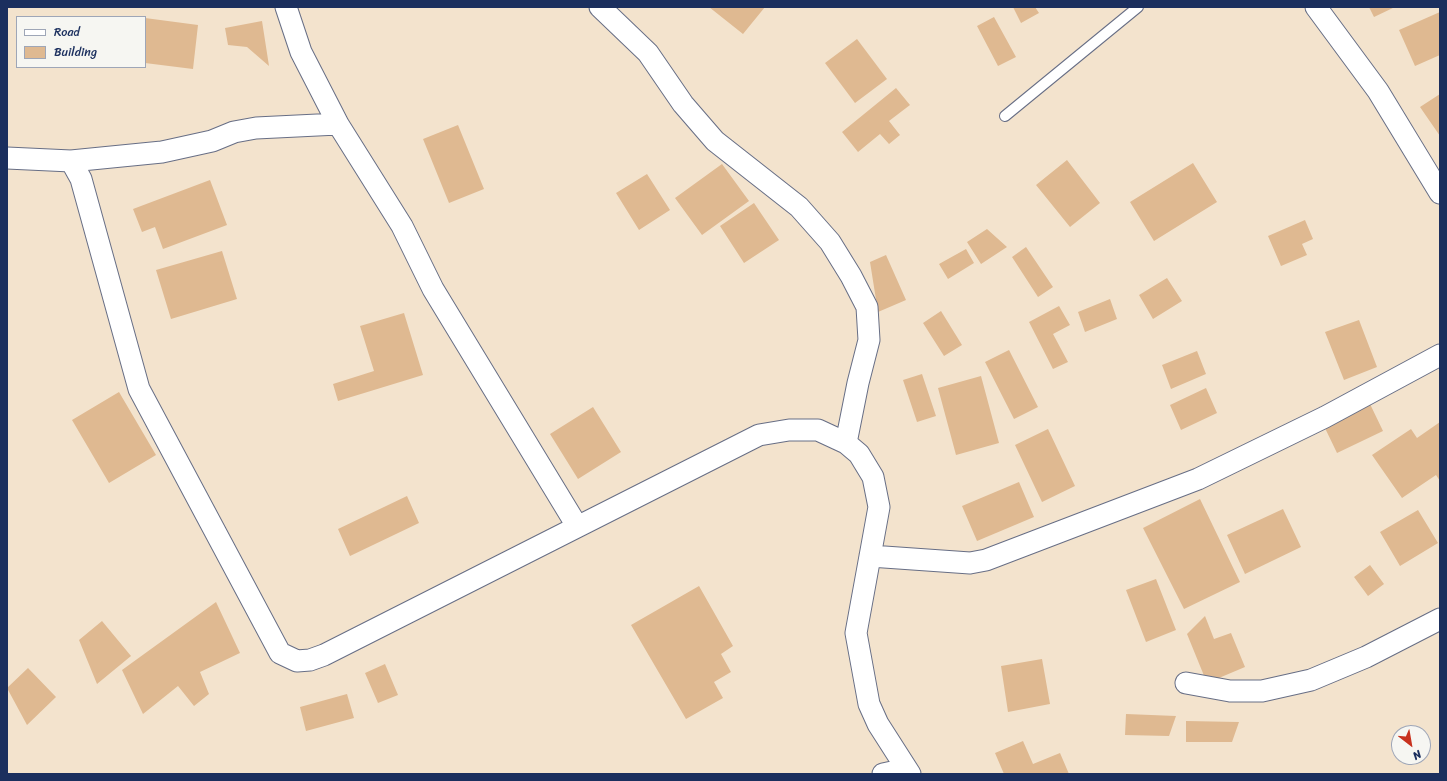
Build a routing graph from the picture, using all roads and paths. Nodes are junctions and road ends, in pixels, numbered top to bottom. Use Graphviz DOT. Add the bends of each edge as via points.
graph roads {
  1 [pos="286,7"];
  2 [pos="600,7"];
  3 [pos="1138,7"];
  4 [pos="1316,7"];
  5 [pos="1006,116"];
  6 [pos="338,124"];
  7 [pos="7,158"];
  8 [pos="81,167"];
  9 [pos="1440,193"];
  10 [pos="1440,355"];
  11 [pos="846,443"];
  12 [pos="577,526"];
  13 [pos="870,556"];
  14 [pos="1440,619"];
  15 [pos="1186,683"];
  16 [pos="908,772"];
  17 [pos="883,774"];
  1 -- 6 [label="street" via="301,52"];
  2 -- 11 [label="street" via="648,53 683,104 715,141 799,207 830,242 851,276 867,307 869,340"];
  3 -- 5 [label="lane"];
  4 -- 9 [label="street" via="1378,91"];
  6 -- 8 [label="street" via="256,128 234,132 212,142"];
  6 -- 12 [label="street" via="402,226 433,289"];
  7 -- 8 [label="street"];
  8 -- 12 [label="street" via="139,389 280,653 297,661 324,655"];
  10 -- 13 [label="street" via="1324,417 1198,479 986,560 970,563"];
  11 -- 12 [label="street" via="818,430 789,430 759,435"];
  11 -- 13 [label="street" via="859,454 874,477 878,507"];
  13 -- 16 [label="street" via="856,633 870,704 878,724"];
  14 -- 15 [label="street" via="1366,657 1312,680 1262,691 1230,691"];
  16 -- 17 [label="street"];
}
